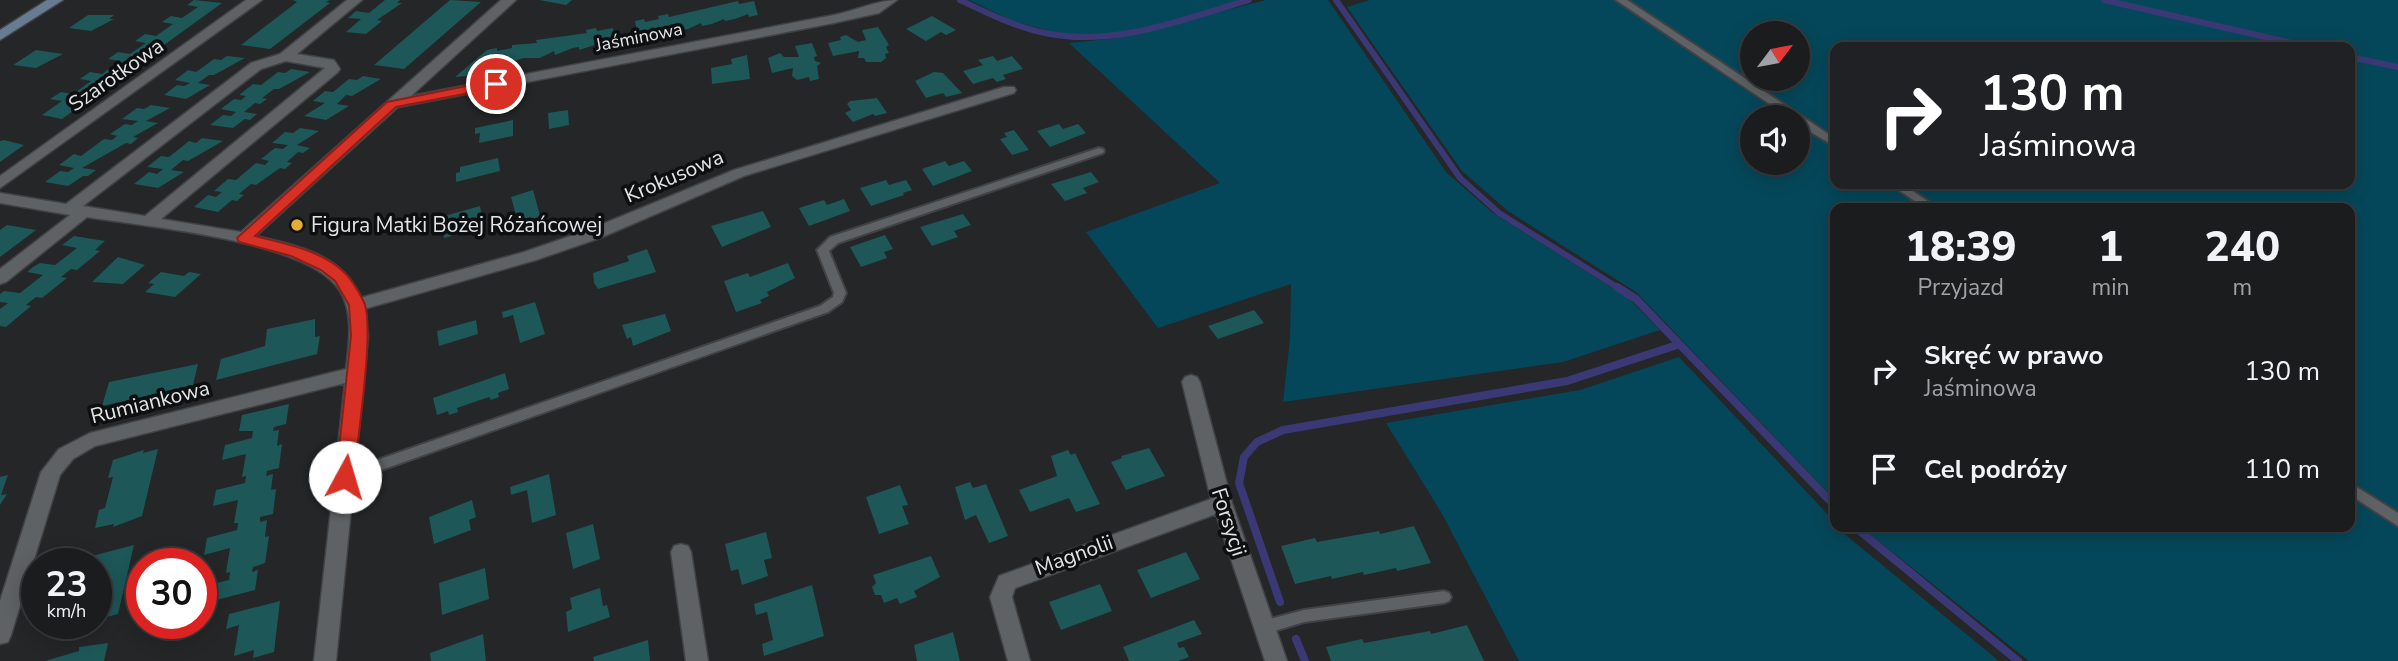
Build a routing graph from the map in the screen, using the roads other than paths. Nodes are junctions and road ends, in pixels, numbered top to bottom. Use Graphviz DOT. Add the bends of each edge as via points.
graph roads {
  1 [pos="56,0"];
  2 [pos="255,0"];
  3 [pos="355,0"];
  4 [pos="509,0"];
  5 [pos="890,0"];
  6 [pos="1621,0"];
  7 [pos="0,36"];
  8 [pos="285,57"];
  9 [pos="1009,90"];
  10 [pos="392,104"];
  11 [pos="1777,105"];
  12 [pos="1810,127"];
  13 [pos="1830,140"];
  14 [pos="1099,151"];
  15 [pos="0,183"];
  16 [pos="1903,189"];
  17 [pos="0,198"];
  18 [pos="1924,203"];
  19 [pos="77,211"];
  20 [pos="148,222"];
  21 [pos="244,238"];
  22 [pos="0,278"];
  23 [pos="357,305"];
  24 [pos="355,374"];
  25 [pos="1191,382"];
  26 [pos="345,477"];
  27 [pos="2355,491"];
  28 [pos="1222,503"];
  29 [pos="2398,520"];
  30 [pos="681,552"];
  31 [pos="1444,597"];
  32 [pos="1264,626"];
  33 [pos="0,635"];
  34 [pos="325,661"];
  35 [pos="697,661"];
  36 [pos="1019,661"];
  37 [pos="1276,661"];
  1 -- 7 [label="street"];
  2 -- 15 [label="street, Szarotkowa"];
  3 -- 8 [label="street"];
  4 -- 10 [label="street"];
  5 -- 10 [label="street, Jaśminowa" via="860,14"];
  6 -- 11 [label="lane"];
  8 -- 19 [label="street" via="256,66"];
  8 -- 20 [label="street" via="329,63 333,69"];
  9 -- 23 [label="street, Krokusowa" via="739,173 530,256"];
  10 -- 21 [label="street"];
  12 -- 13 [label="lane"];
  14 -- 26 [label="lane" via="834,240 823,250 840,293 824,309"];
  16 -- 18 [label="lane"];
  17 -- 19 [label="street"];
  19 -- 20 [label="street"];
  19 -- 22 [label="street"];
  20 -- 21 [label="street"];
  21 -- 23 [label="street" via="296,252 326,267 340,277"];
  23 -- 24 [label="street"];
  24 -- 26 [label="street"];
  24 -- 33 [label="street, Rumiankowa" via="107,435 66,454 51,472"];
  25 -- 28 [label="street, Forsycji"];
  26 -- 34 [label="street"];
  27 -- 29 [label="lane"];
  28 -- 32 [label="street, Forsycji"];
  28 -- 36 [label="street, Magnolii" via="1006,582 1001,597"];
  30 -- 35 [label="street"];
  31 -- 32 [label="lane" via="1304,616"];
  32 -- 37 [label="street, Forsycji"];
}
